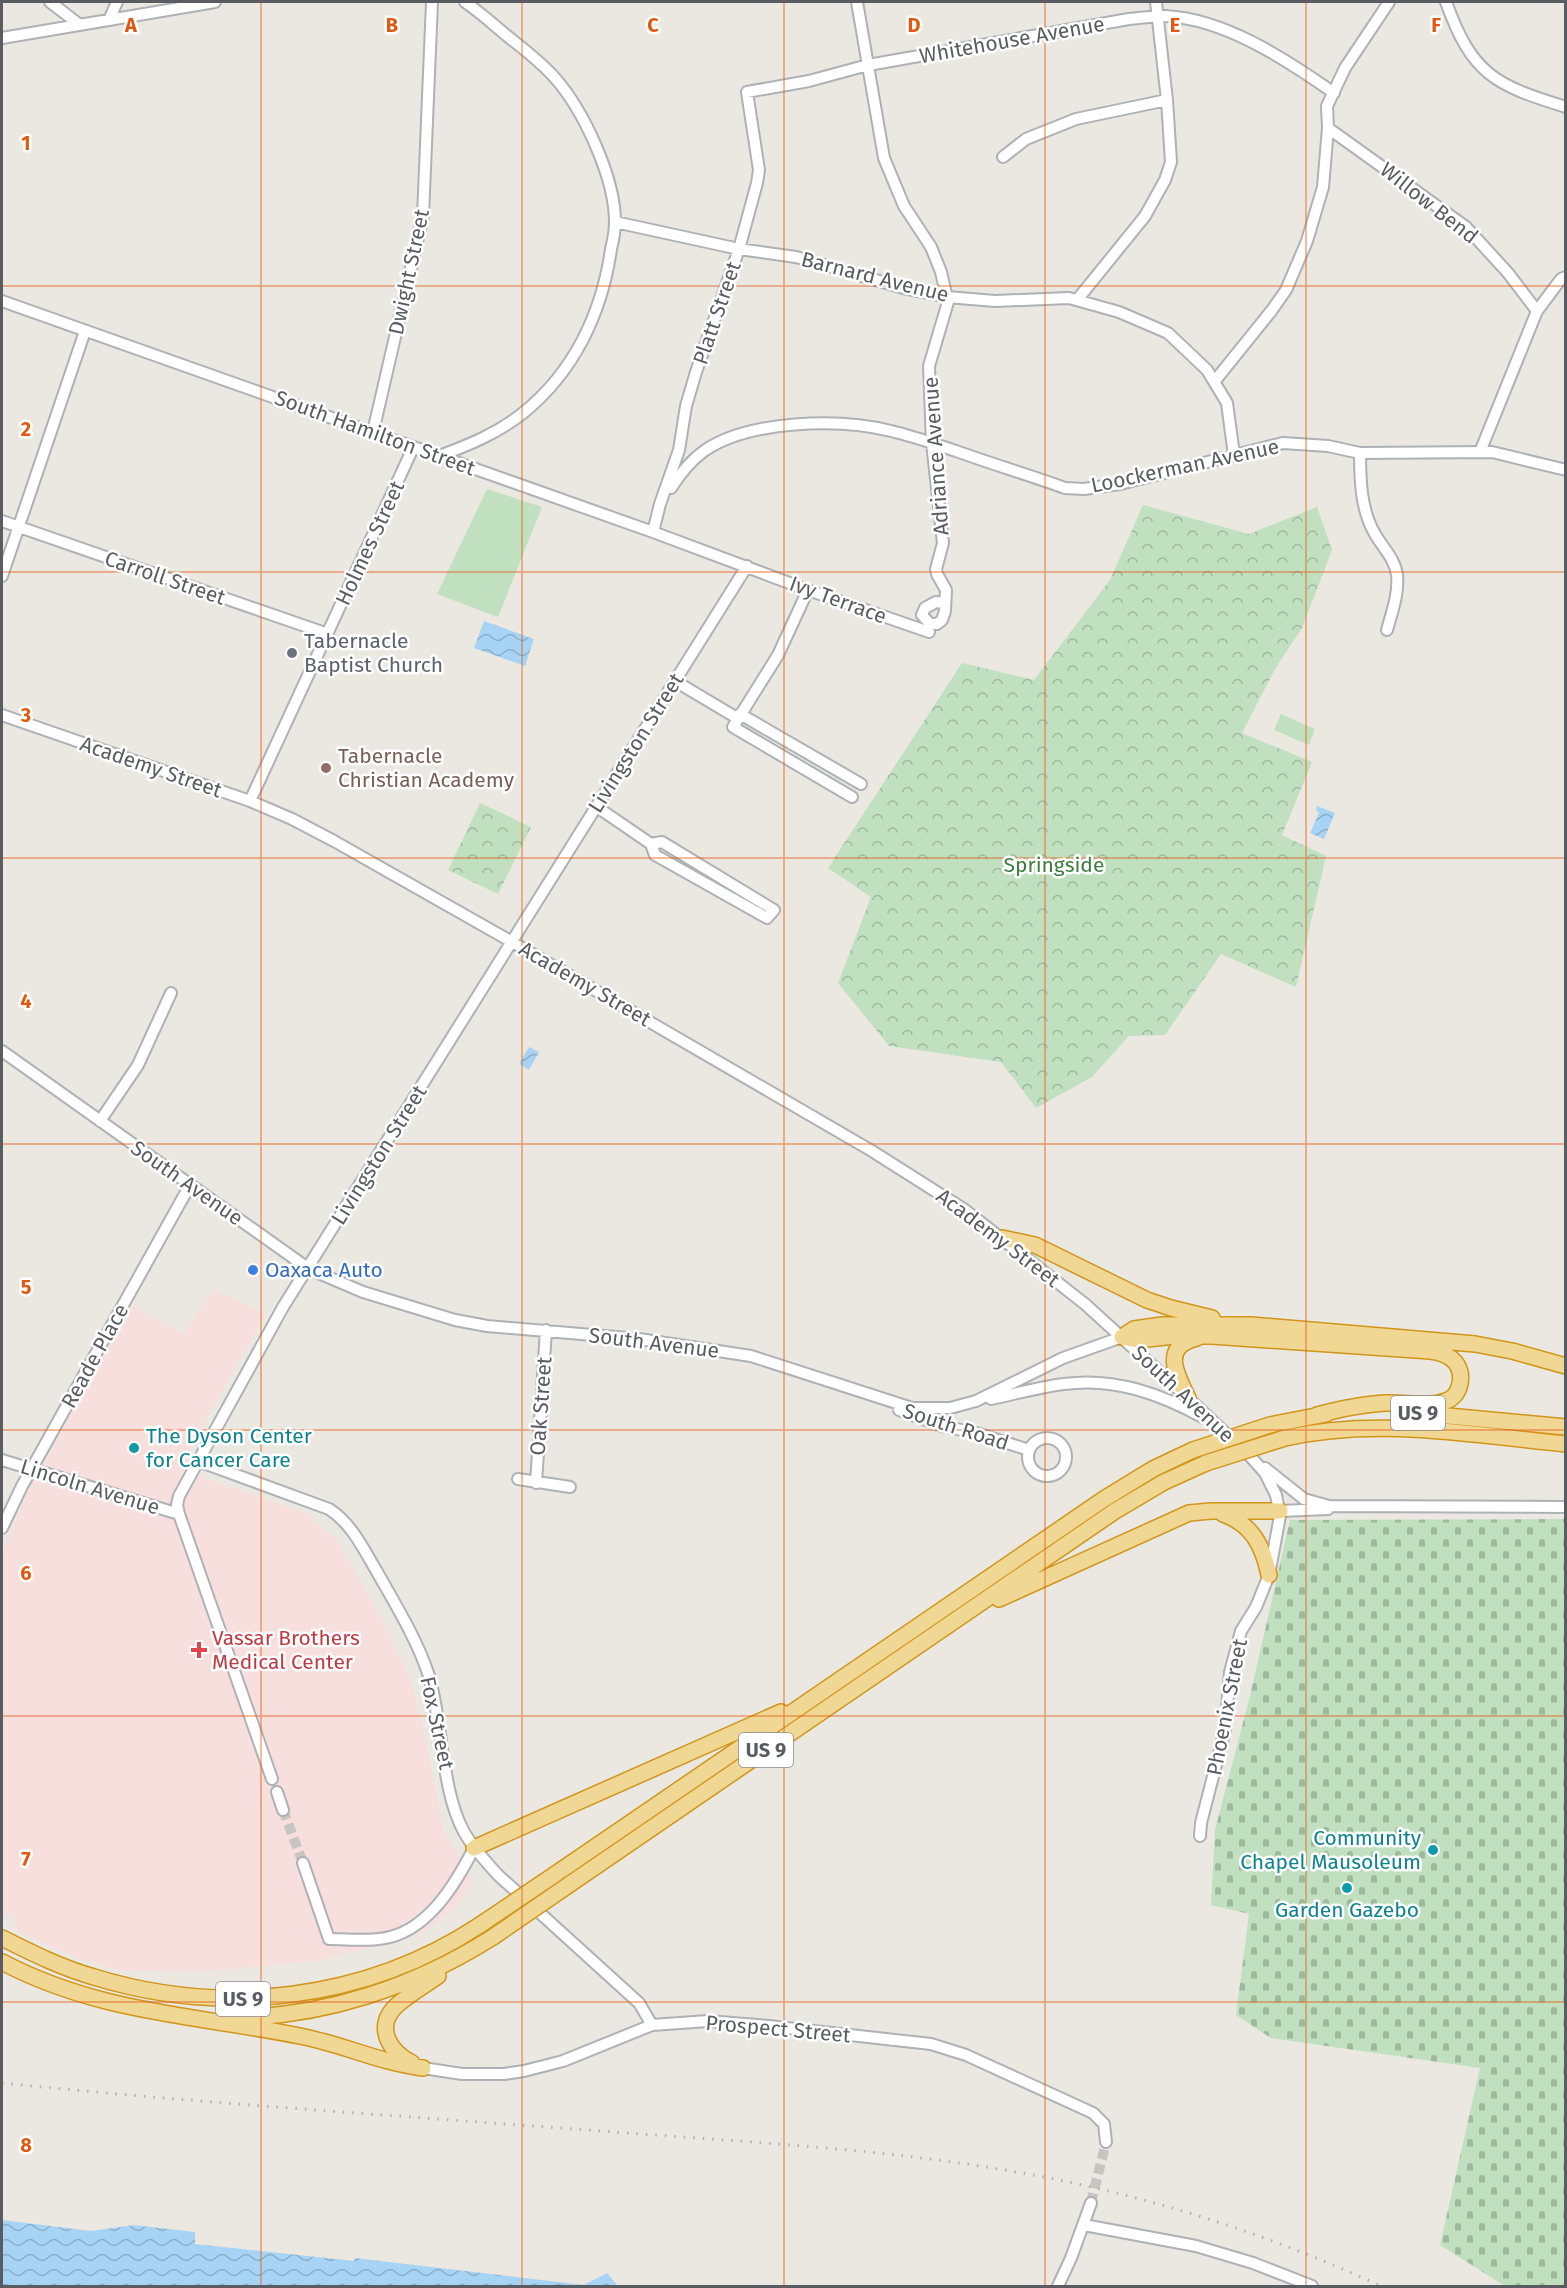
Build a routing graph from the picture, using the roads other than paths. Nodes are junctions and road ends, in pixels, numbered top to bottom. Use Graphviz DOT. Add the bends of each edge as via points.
graph roads {
  1 [pos="50,2"];
  2 [pos="117,2"];
  3 [pos="215,2"];
  4 [pos="432,2"];
  5 [pos="465,2"];
  6 [pos="857,2"];
  7 [pos="1156,2"];
  8 [pos="1389,2"];
  9 [pos="1446,2"];
  10 [pos="1157,17"];
  11 [pos="109,20"];
  12 [pos="80,25"];
  13 [pos="2,38"];
  14 [pos="868,65"];
  15 [pos="747,92"];
  16 [pos="1334,93"];
  17 [pos="1167,100"];
  18 [pos="1566,107"];
  19 [pos="1328,128"];
  20 [pos="1003,157"];
  21 [pos="615,222"];
  22 [pos="739,249"];
  23 [pos="1566,277"];
  24 [pos="947,297"];
  25 [pos="1077,300"];
  26 [pos="2,302"];
  27 [pos="1537,311"];
  28 [pos="85,331"];
  29 [pos="1214,382"];
  30 [pos="373,432"];
  31 [pos="932,443"];
  32 [pos="413,448"];
  33 [pos="1480,452"];
  34 [pos="1360,453"];
  35 [pos="1234,455"];
  36 [pos="439,456"];
  37 [pos="1566,470"];
  38 [pos="660,504"];
  39 [pos="2,521"];
  40 [pos="19,527"];
  41 [pos="653,532"];
  42 [pos="747,566"];
  43 [pos="2,576"];
  44 [pos="808,590"];
  45 [pos="945,603"];
  46 [pos="1388,630"];
  47 [pos="929,632"];
  48 [pos="328,634"];
  49 [pos="675,681"];
  50 [pos="2,715"];
  51 [pos="737,720"];
  52 [pos="861,784"];
  53 [pos="852,797"];
  54 [pos="250,801"];
  55 [pos="597,807"];
  56 [pos="651,844"];
  57 [pos="512,942"];
  58 [pos="171,993"];
  59 [pos="2,1055"];
  60 [pos="100,1122"];
  61 [pos="190,1185"];
  62 [pos="1002,1238"];
  63 [pos="309,1269"];
  64 [pos="1251,1325"];
  65 [pos="546,1330"];
  66 [pos="1212,1336"];
  67 [pos="1122,1337"];
  68 [pos="1566,1366"];
  69 [pos="1188,1398"];
  70 [pos="884,1400"];
  71 [pos="962,1405"];
  72 [pos="1317,1415"];
  73 [pos="1217,1425"];
  74 [pos="1566,1427"];
  75 [pos="1566,1444"];
  76 [pos="1029,1450"];
  77 [pos="1249,1455"];
  78 [pos="2,1460"];
  79 [pos="198,1461"];
  80 [pos="32,1469"];
  81 [pos="518,1479"];
  82 [pos="536,1483"];
  83 [pos="570,1487"];
  84 [pos="1340,1507"];
  85 [pos="1566,1508"];
  86 [pos="1211,1511"];
  87 [pos="1280,1511"];
  88 [pos="179,1514"];
  89 [pos="2,1528"];
  90 [pos="1269,1575"];
  91 [pos="961,1616"];
  92 [pos="816,1696"];
  93 [pos="272,1779"];
  94 [pos="277,1792"];
  95 [pos="284,1810"];
  96 [pos="1200,1836"];
  97 [pos="474,1848"];
  98 [pos="303,1863"];
  99 [pos="493,1937"];
  100 [pos="2,1938"];
  101 [pos="2,1962"];
  102 [pos="175,2015"];
  103 [pos="652,2025"];
  104 [pos="423,2068"];
  105 [pos="1106,2142"];
  106 [pos="1091,2203"];
  107 [pos="1084,2225"];
  108 [pos="1058,2286"];
  109 [pos="1312,2286"];
  1 -- 12 [label="street"];
  2 -- 11 [label="street"];
  3 -- 11 [label="street"];
  4 -- 30 [label="street, Dwight Street" via="423,216"];
  5 -- 21 [label="street" via="542,64 571,99 594,140 608,182"];
  6 -- 14 [label="street, Adriance Avenue"];
  7 -- 10 [label="street"];
  8 -- 16 [label="street" via="1345,68"];
  9 -- 18 [label="street" via="1463,42 1489,75 1502,84"];
  10 -- 14 [label="street, Whitehouse Avenue"];
  10 -- 16 [label="street, Whitehouse Avenue" via="1183,18 1257,45 1285,58"];
  10 -- 17 [label="street"];
  11 -- 12 [label="street"];
  12 -- 13 [label="street"];
  14 -- 15 [label="street, Whitehouse Avenue"];
  14 -- 24 [label="street, Adriance Avenue" via="884,158 903,206 932,247"];
  15 -- 22 [label="street, Platt Street" via="759,170"];
  16 -- 19 [label="street" via="1327,106"];
  17 -- 20 [label="street" via="1076,119 1026,139"];
  17 -- 25 [label="street" via="1171,162 1165,180 1145,216"];
  19 -- 27 [label="street, Willow Bend" via="1466,227"];
  19 -- 29 [label="street" via="1323,187 1307,241 1286,290"];
  21 -- 22 [label="street, Barnard Avenue"];
  21 -- 36 [label="street" via="608,271 596,312 580,348 554,384 523,413 491,434"];
  22 -- 24 [label="street, Barnard Avenue" via="796,257"];
  22 -- 38 [label="street, Platt Street" via="696,372 679,450"];
  23 -- 27 [label="street"];
  24 -- 25 [label="street, Barnard Avenue"];
  24 -- 31 [label="street, Adriance Avenue" via="929,366"];
  25 -- 29 [label="street, Barnard Avenue" via="1119,312 1168,333 1196,358"];
  26 -- 28 [label="street, South Hamilton Street"];
  27 -- 33 [label="street"];
  28 -- 30 [label="street, South Hamilton Street"];
  28 -- 40 [label="street"];
  29 -- 35 [label="street, Barnard Avenue" via="1227,403"];
  30 -- 32 [label="street, South Hamilton Street"];
  31 -- 35 [label="street, Loockerman Avenue" via="1065,488 1084,489 1120,484"];
  31 -- 38 [label="street, Loockerman Avenue" via="891,430 856,425 817,424 747,432 703,452 681,472"];
  31 -- 45 [label="street, Adriance Avenue" via="943,543 936,568 946,590"];
  32 -- 36 [label="street, South Hamilton Street"];
  32 -- 48 [label="street, Holmes Street"];
  33 -- 34 [label="street, Loockerman Avenue"];
  33 -- 37 [label="street, Loockerman Avenue"];
  34 -- 35 [label="street, Loockerman Avenue" via="1292,443"];
  34 -- 46 [label="street" via="1360,484 1374,533 1389,554 1396,573"];
  36 -- 41 [label="street, South Hamilton Street"];
  38 -- 41 [label="street, Platt Street"];
  39 -- 40 [label="street, Carroll Street"];
  40 -- 43 [label="street"];
  40 -- 48 [label="street, Carroll Street"];
  41 -- 42 [label="street, South Hamilton Street"];
  42 -- 44 [label="street, Ivy Terrace"];
  42 -- 49 [label="street, Livingston Street"];
  44 -- 47 [label="street, Ivy Terrace"];
  44 -- 51 [label="street" via="778,655"];
  48 -- 54 [label="street, Holmes Street"];
  49 -- 51 [label="street"];
  49 -- 55 [label="street, Livingston Street"];
  50 -- 54 [label="street, Academy Street"];
  51 -- 52 [label="street"];
  51 -- 53 [label="street"];
  54 -- 57 [label="street, Academy Street" via="334,841"];
  55 -- 56 [label="street"];
  55 -- 57 [label="street, Livingston Street"];
  56 -- 56 [label="street" via="655,855 767,918 774,910 662,842"];
  57 -- 62 [label="street, Academy Street" via="872,1151"];
  57 -- 63 [label="street, Livingston Street"];
  58 -- 60 [label="street" via="138,1065"];
  59 -- 60 [label="street, South Avenue"];
  60 -- 61 [label="street, South Avenue"];
  61 -- 63 [label="street, South Avenue"];
  61 -- 80 [label="street, Reade Place"];
  62 -- 64 [label="highway" via="1035,1245 1160,1305"];
  62 -- 67 [label="street, Academy Street"];
  63 -- 65 [label="street, South Avenue" via="363,1292 455,1320"];
  63 -- 79 [label="street, Livingston Street" via="283,1307"];
  64 -- 67 [label="highway" via="1162,1325 1134,1329"];
  64 -- 68 [label="highway" via="1475,1344"];
  65 -- 70 [label="street, South Avenue" via="649,1340 751,1356"];
  65 -- 82 [label="street, Oak Street"];
  66 -- 67 [label="highway" via="1137,1340"];
  66 -- 69 [label="highway" via="1190,1340 1176,1351 1174,1367"];
  66 -- 72 [label="highway" via="1434,1352 1451,1358 1459,1370 1458,1391 1445,1402 1365,1404"];
  67 -- 69 [label="street, South Avenue"];
  67 -- 71 [label="street, South Avenue" via="1063,1358"];
  69 -- 73 [label="street, South Avenue"];
  70 -- 71 [label="street, South Avenue" via="925,1409"];
  70 -- 76 [label="street, South Road" via="914,1417"];
  71 -- 73 [label="street" via="1063,1384 1098,1383 1154,1394"];
  72 -- 74 [label="highway, US 9" via="1413,1413"];
  72 -- 92 [label="highway, US 9, bridge" via="1270,1425 1193,1450 1153,1469"];
  73 -- 77 [label="street, South Avenue"];
  75 -- 91 [label="highway, US 9, bridge" via="1383,1428 1285,1438 1206,1463 1164,1482"];
  77 -- 84 [label="street" via="1304,1498"];
  77 -- 87 [label="street, South Avenue" via="1272,1484"];
  78 -- 80 [label="street, Lincoln Avenue"];
  79 -- 88 [label="street, Livingston Street" via="179,1496"];
  79 -- 97 [label="street, Fox Street" via="329,1509 340,1516 356,1537 420,1652 433,1693 452,1797"];
  80 -- 88 [label="street, Lincoln Avenue"];
  80 -- 89 [label="street, Reade Place"];
  81 -- 82 [label="street"];
  82 -- 83 [label="street"];
  84 -- 85 [label="street"];
  84 -- 87 [label="street"];
  86 -- 87 [label="highway"];
  86 -- 90 [label="highway" via="1237,1520 1252,1533"];
  86 -- 91 [label="highway" via="1181,1516"];
  87 -- 90 [label="street, Phoenix Street"];
  88 -- 93 [label="street"];
  90 -- 96 [label="street, Phoenix Street" via="1242,1630 1230,1672 1228,1710"];
  91 -- 99 [label="highway, US 9, bridge"];
  92 -- 97 [label="highway"];
  92 -- 100 [label="highway, US 9, bridge" via="480,1925 424,1956 371,1977 306,1993 240,1999 183,1996 120,1985 57,1964"];
  94 -- 95 [label="street"];
  97 -- 98 [label="street" via="427,1916 410,1929 380,1939 329,1939"];
  97 -- 103 [label="street, Fox Street" via="498,1875 639,2003"];
  99 -- 102 [label="highway, US 9" via="420,1977 348,2002 253,2017"];
  99 -- 104 [label="highway" via="401,2002 390,2014 386,2030 391,2048"];
  101 -- 102 [label="highway, US 9" via="82,1995 137,2010"];
  102 -- 104 [label="highway" via="305,2037"];
  103 -- 104 [label="street, Prospect Street" via="563,2061 524,2071 462,2074"];
  103 -- 105 [label="street, Prospect Street" via="708,2021 931,2044 966,2055 1093,2113 1104,2124"];
  106 -- 107 [label="street"];
  107 -- 108 [label="street"];
  107 -- 109 [label="street" via="1196,2246"];
}
